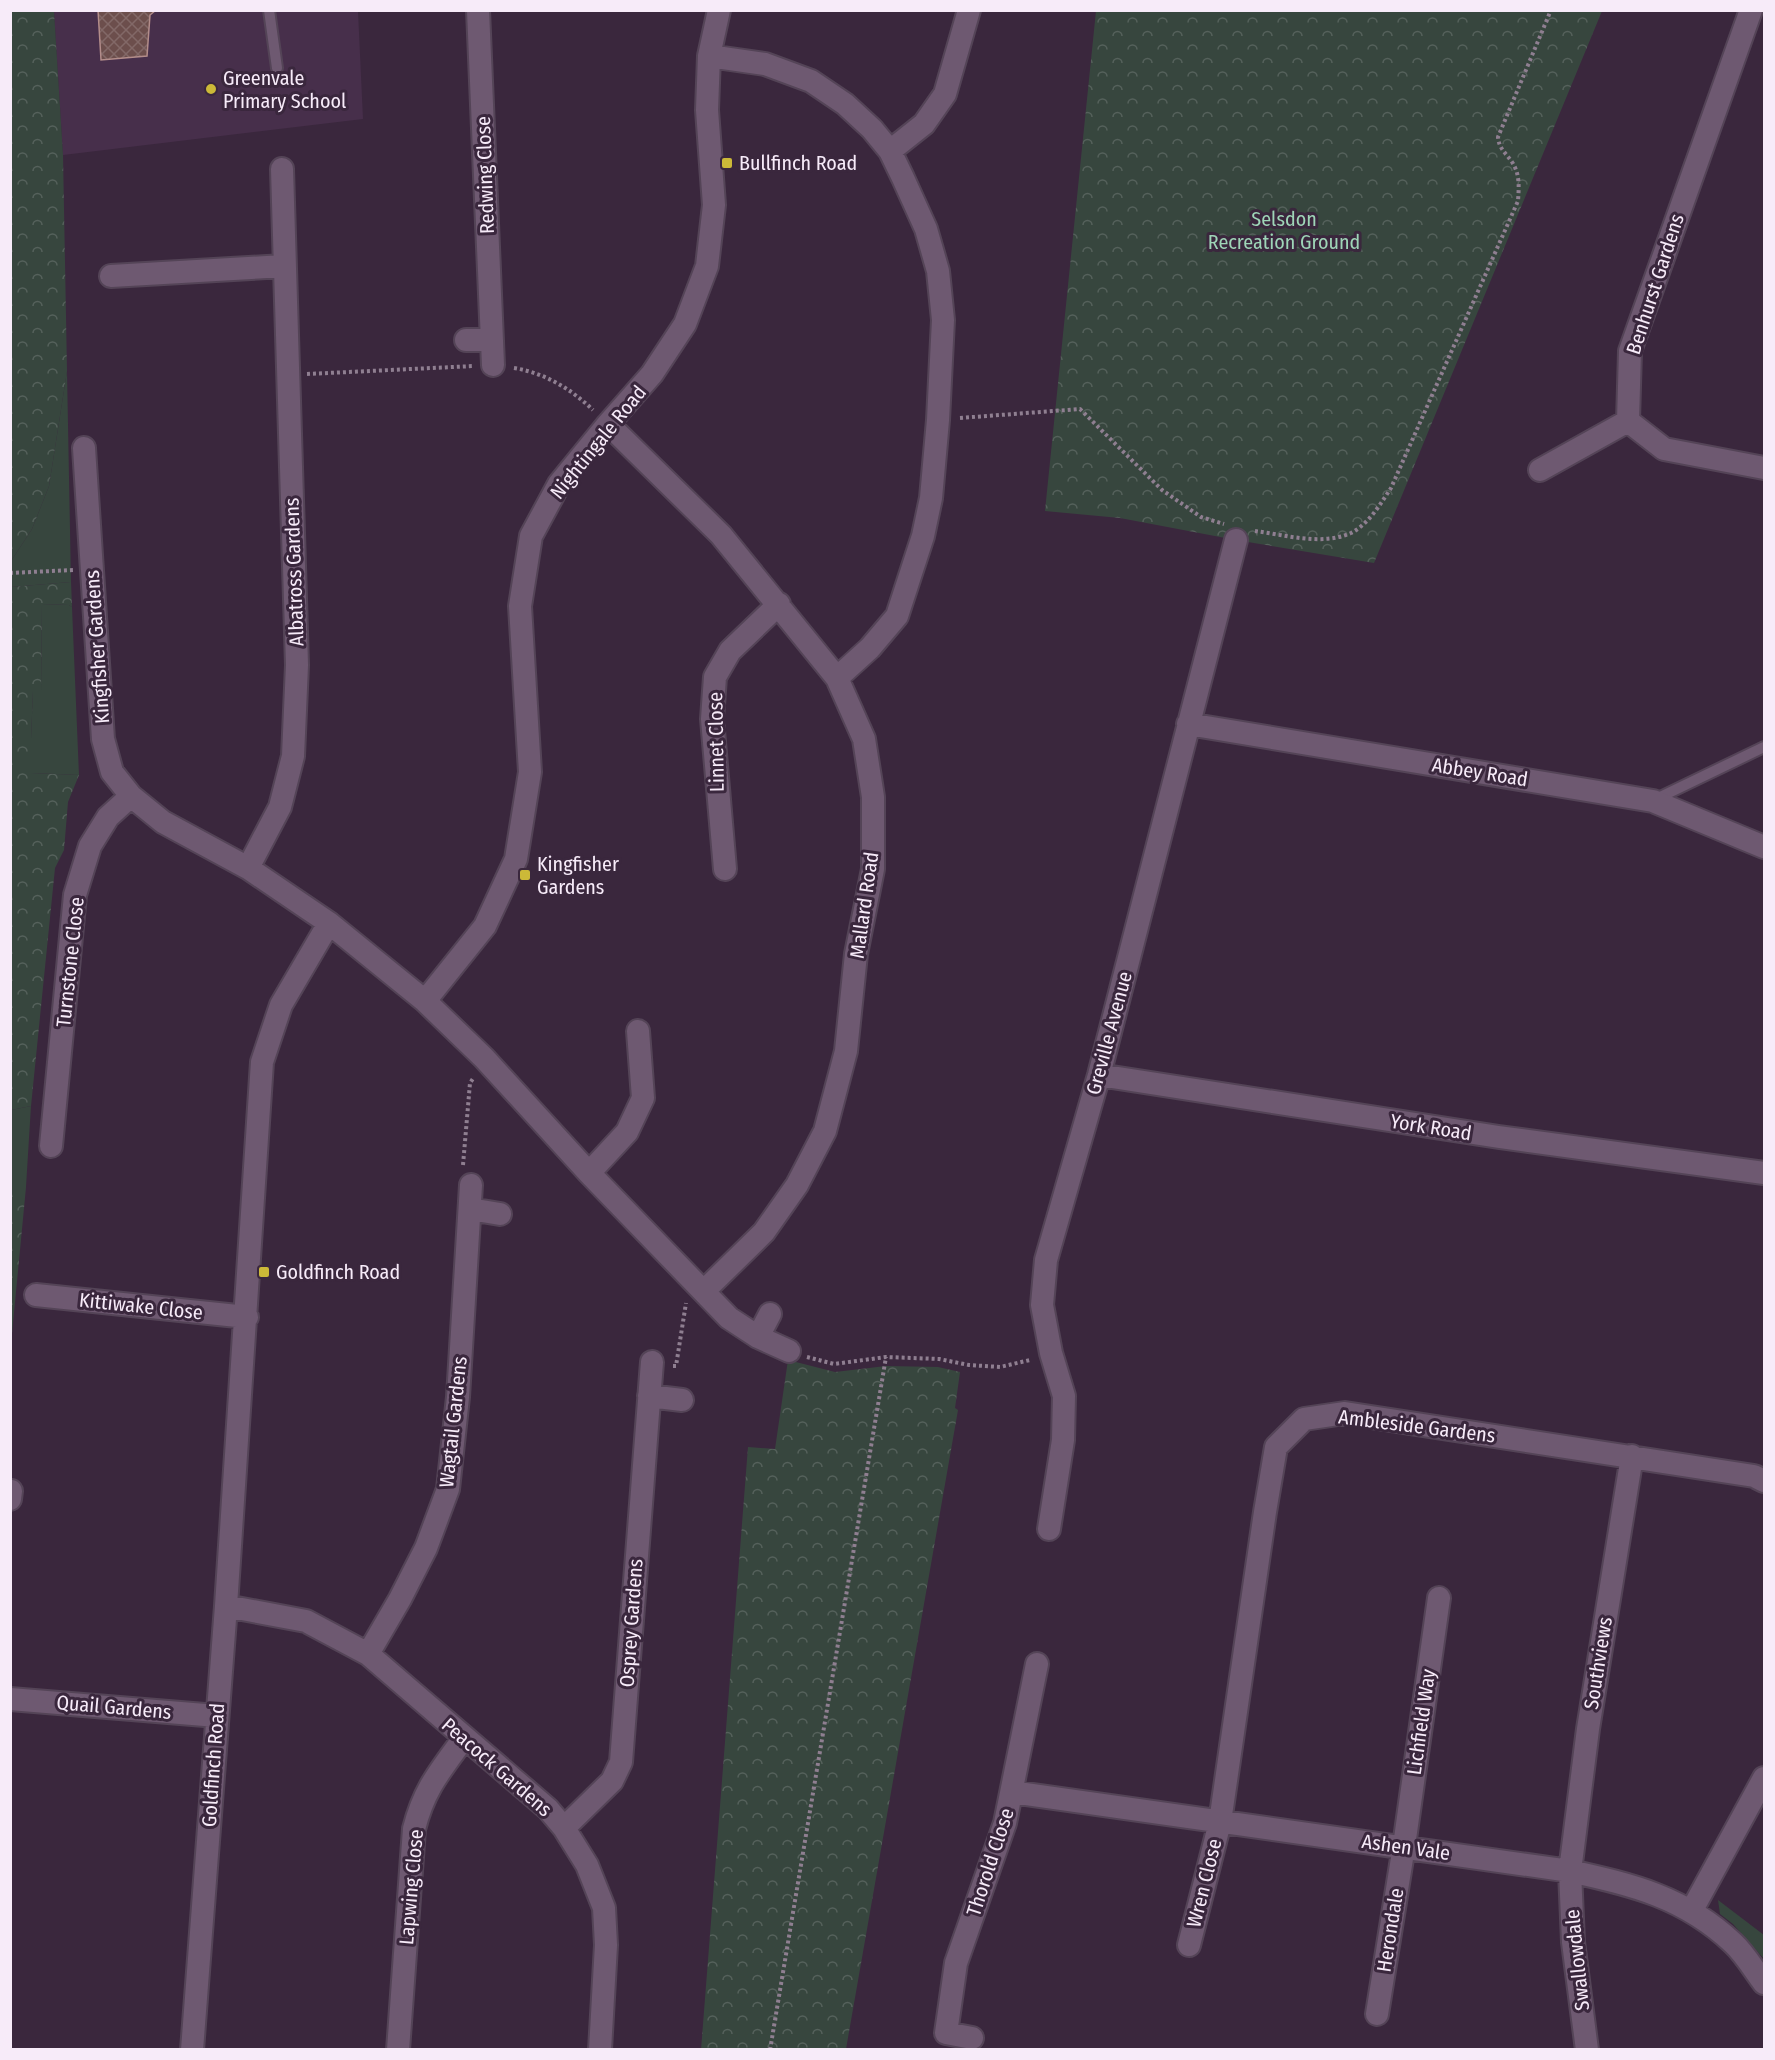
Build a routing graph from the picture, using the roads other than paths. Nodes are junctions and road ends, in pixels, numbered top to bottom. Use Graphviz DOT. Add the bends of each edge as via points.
graph roads {
  1 [pos="270,10"];
  2 [pos="478,10"];
  3 [pos="719,10"];
  4 [pos="969,10"];
  5 [pos="1751,10"];
  6 [pos="709,56"];
  7 [pos="277,68"];
  8 [pos="891,152"];
  9 [pos="282,169"];
  10 [pos="284,266"];
  11 [pos="111,276"];
  12 [pos="466,340"];
  13 [pos="492,340"];
  14 [pos="493,364"];
  15 [pos="1628,421"];
  16 [pos="608,424"];
  17 [pos="84,448"];
  18 [pos="1764,468"];
  19 [pos="1540,470"];
  20 [pos="1238,535"];
  21 [pos="779,604"];
  22 [pos="837,678"];
  23 [pos="1188,724"];
  24 [pos="1764,747"];
  25 [pos="131,796"];
  26 [pos="1653,801"];
  27 [pos="1764,847"];
  28 [pos="248,868"];
  29 [pos="725,869"];
  30 [pos="329,922"];
  31 [pos="425,1001"];
  32 [pos="638,1031"];
  33 [pos="1099,1075"];
  34 [pos="51,1146"];
  35 [pos="589,1173"];
  36 [pos="1764,1173"];
  37 [pos="471,1185"];
  38 [pos="470,1209"];
  39 [pos="500,1214"];
  40 [pos="704,1291"];
  41 [pos="36,1295"];
  42 [pos="770,1314"];
  43 [pos="247,1317"];
  44 [pos="758,1337"];
  45 [pos="789,1351"];
  46 [pos="652,1362"];
  47 [pos="649,1396"];
  48 [pos="682,1400"];
  49 [pos="1632,1456"];
  50 [pos="1764,1481"];
  51 [pos="11,1491"];
  52 [pos="10,1499"];
  53 [pos="1049,1528"];
  54 [pos="1439,1598"];
  55 [pos="226,1606"];
  56 [pos="368,1654"];
  57 [pos="1037,1664"];
  58 [pos="10,1699"];
  59 [pos="217,1716"];
  60 [pos="464,1738"];
  61 [pos="1764,1778"];
  62 [pos="1012,1792"];
  63 [pos="1220,1822"];
  64 [pos="564,1828"];
  65 [pos="1404,1846"];
  66 [pos="1570,1871"];
  67 [pos="1692,1910"];
  68 [pos="1189,1945"];
  69 [pos="1764,1983"];
  70 [pos="1377,2014"];
  71 [pos="972,2038"];
  72 [pos="192,2049"];
  73 [pos="398,2049"];
  74 [pos="600,2049"];
  75 [pos="1587,2049"];
  1 -- 7 [label="lane"];
  2 -- 13 [label="street, Redwing Close"];
  3 -- 6 [label="street, Nightingale Road"];
  4 -- 8 [label="street" via="945,94 924,124"];
  5 -- 15 [label="street, Benhurst Gardens" via="1630,351"];
  6 -- 8 [label="street" via="765,64 811,81 845,104"];
  6 -- 16 [label="street, Nightingale Road" via="707,110 714,206 707,266 685,324 652,374"];
  8 -- 22 [label="street" via="926,229 938,271 943,320 931,498 897,616"];
  9 -- 10 [label="street, Albatross Gardens"];
  10 -- 11 [label="street"];
  10 -- 28 [label="street, Albatross Gardens" via="297,665 293,756 280,807"];
  12 -- 13 [label="street"];
  13 -- 14 [label="street, Redwing Close"];
  15 -- 18 [label="street" via="1664,449"];
  15 -- 19 [label="street"];
  16 -- 21 [label="street, Mallard Road" via="721,535"];
  16 -- 31 [label="street, Nightingale Road" via="559,484 531,536 520,606 530,772 516,859 485,926"];
  17 -- 25 [label="street, Kingfisher Gardens" via="103,739 112,772"];
  20 -- 23 [label="street, Greville Avenue"];
  21 -- 22 [label="street, Mallard Road"];
  21 -- 29 [label="street, Linnet Close" via="730,651 715,677 711,719"];
  22 -- 40 [label="street, Mallard Road" via="864,739 873,797 873,869 856,954 846,1052 825,1131 797,1185 764,1232"];
  23 -- 26 [label="street, Abbey Road"];
  23 -- 33 [label="street, Greville Avenue"];
  24 -- 26 [label="lane"];
  25 -- 28 [label="street, Kingfisher Gardens" via="163,822"];
  25 -- 34 [label="street, Turnstone Close" via="108,817 90,846 75,895"];
  26 -- 27 [label="street, Abbey Road"];
  28 -- 30 [label="street, Kingfisher Gardens"];
  30 -- 31 [label="street, Kingfisher Gardens"];
  30 -- 43 [label="street, Goldfinch Road" via="280,1005 262,1062"];
  31 -- 35 [label="street, Kingfisher Gardens" via="484,1058"];
  32 -- 35 [label="street" via="650,1054 643,1098 627,1132"];
  33 -- 36 [label="street, York Road" via="1499,1137"];
  33 -- 53 [label="street, Greville Avenue" via="1046,1260 1042,1305 1064,1396 1063,1440"];
  35 -- 40 [label="street, Kingfisher Gardens"];
  37 -- 38 [label="street, Wagtail Gardens"];
  38 -- 39 [label="street"];
  38 -- 56 [label="street, Wagtail Gardens" via="448,1489 426,1548"];
  40 -- 44 [label="street, Kingfisher Gardens" via="729,1318"];
  41 -- 43 [label="street, Kittiwake Close"];
  42 -- 44 [label="street"];
  43 -- 55 [label="street, Goldfinch Road"];
  44 -- 45 [label="street, Kingfisher Gardens"];
  46 -- 47 [label="street, Osprey Gardens"];
  47 -- 48 [label="street"];
  47 -- 64 [label="street, Osprey Gardens" via="621,1762 612,1781"];
  49 -- 50 [label="street, Ambleside Gardens" via="1754,1476"];
  49 -- 63 [label="street, Ambleside Gardens" via="1346,1413 1304,1419 1276,1447"];
  49 -- 66 [label="street, Southviews" via="1588,1729"];
  51 -- 52 [label="street"];
  54 -- 65 [label="street, Lichfield Way"];
  55 -- 56 [label="street, Peacock Gardens" via="306,1621"];
  55 -- 59 [label="street, Goldfinch Road"];
  56 -- 60 [label="street, Peacock Gardens"];
  57 -- 62 [label="street, Thorold Close"];
  58 -- 59 [label="street, Quail Gardens"];
  59 -- 72 [label="street, Goldfinch Road"];
  60 -- 64 [label="street, Peacock Gardens" via="548,1809"];
  60 -- 73 [label="street, Lapwing Close" via="428,1788 414,1829"];
  61 -- 67 [label="street"];
  62 -- 63 [label="street, Ashen Vale"];
  62 -- 71 [label="street, Thorold Close" via="956,1963 946,2033"];
  63 -- 65 [label="street, Ashen Vale"];
  63 -- 68 [label="street, Wren Close"];
  64 -- 74 [label="street, Peacock Gardens" via="587,1865 604,1908 606,1945"];
  65 -- 66 [label="street, Ashen Vale"];
  65 -- 70 [label="street, Herondale"];
  66 -- 67 [label="street, Ashen Vale" via="1630,1884"];
  66 -- 75 [label="street, Swallowdale" via="1573,1942"];
  67 -- 69 [label="street, Ashen Vale" via="1734,1944"];
}
